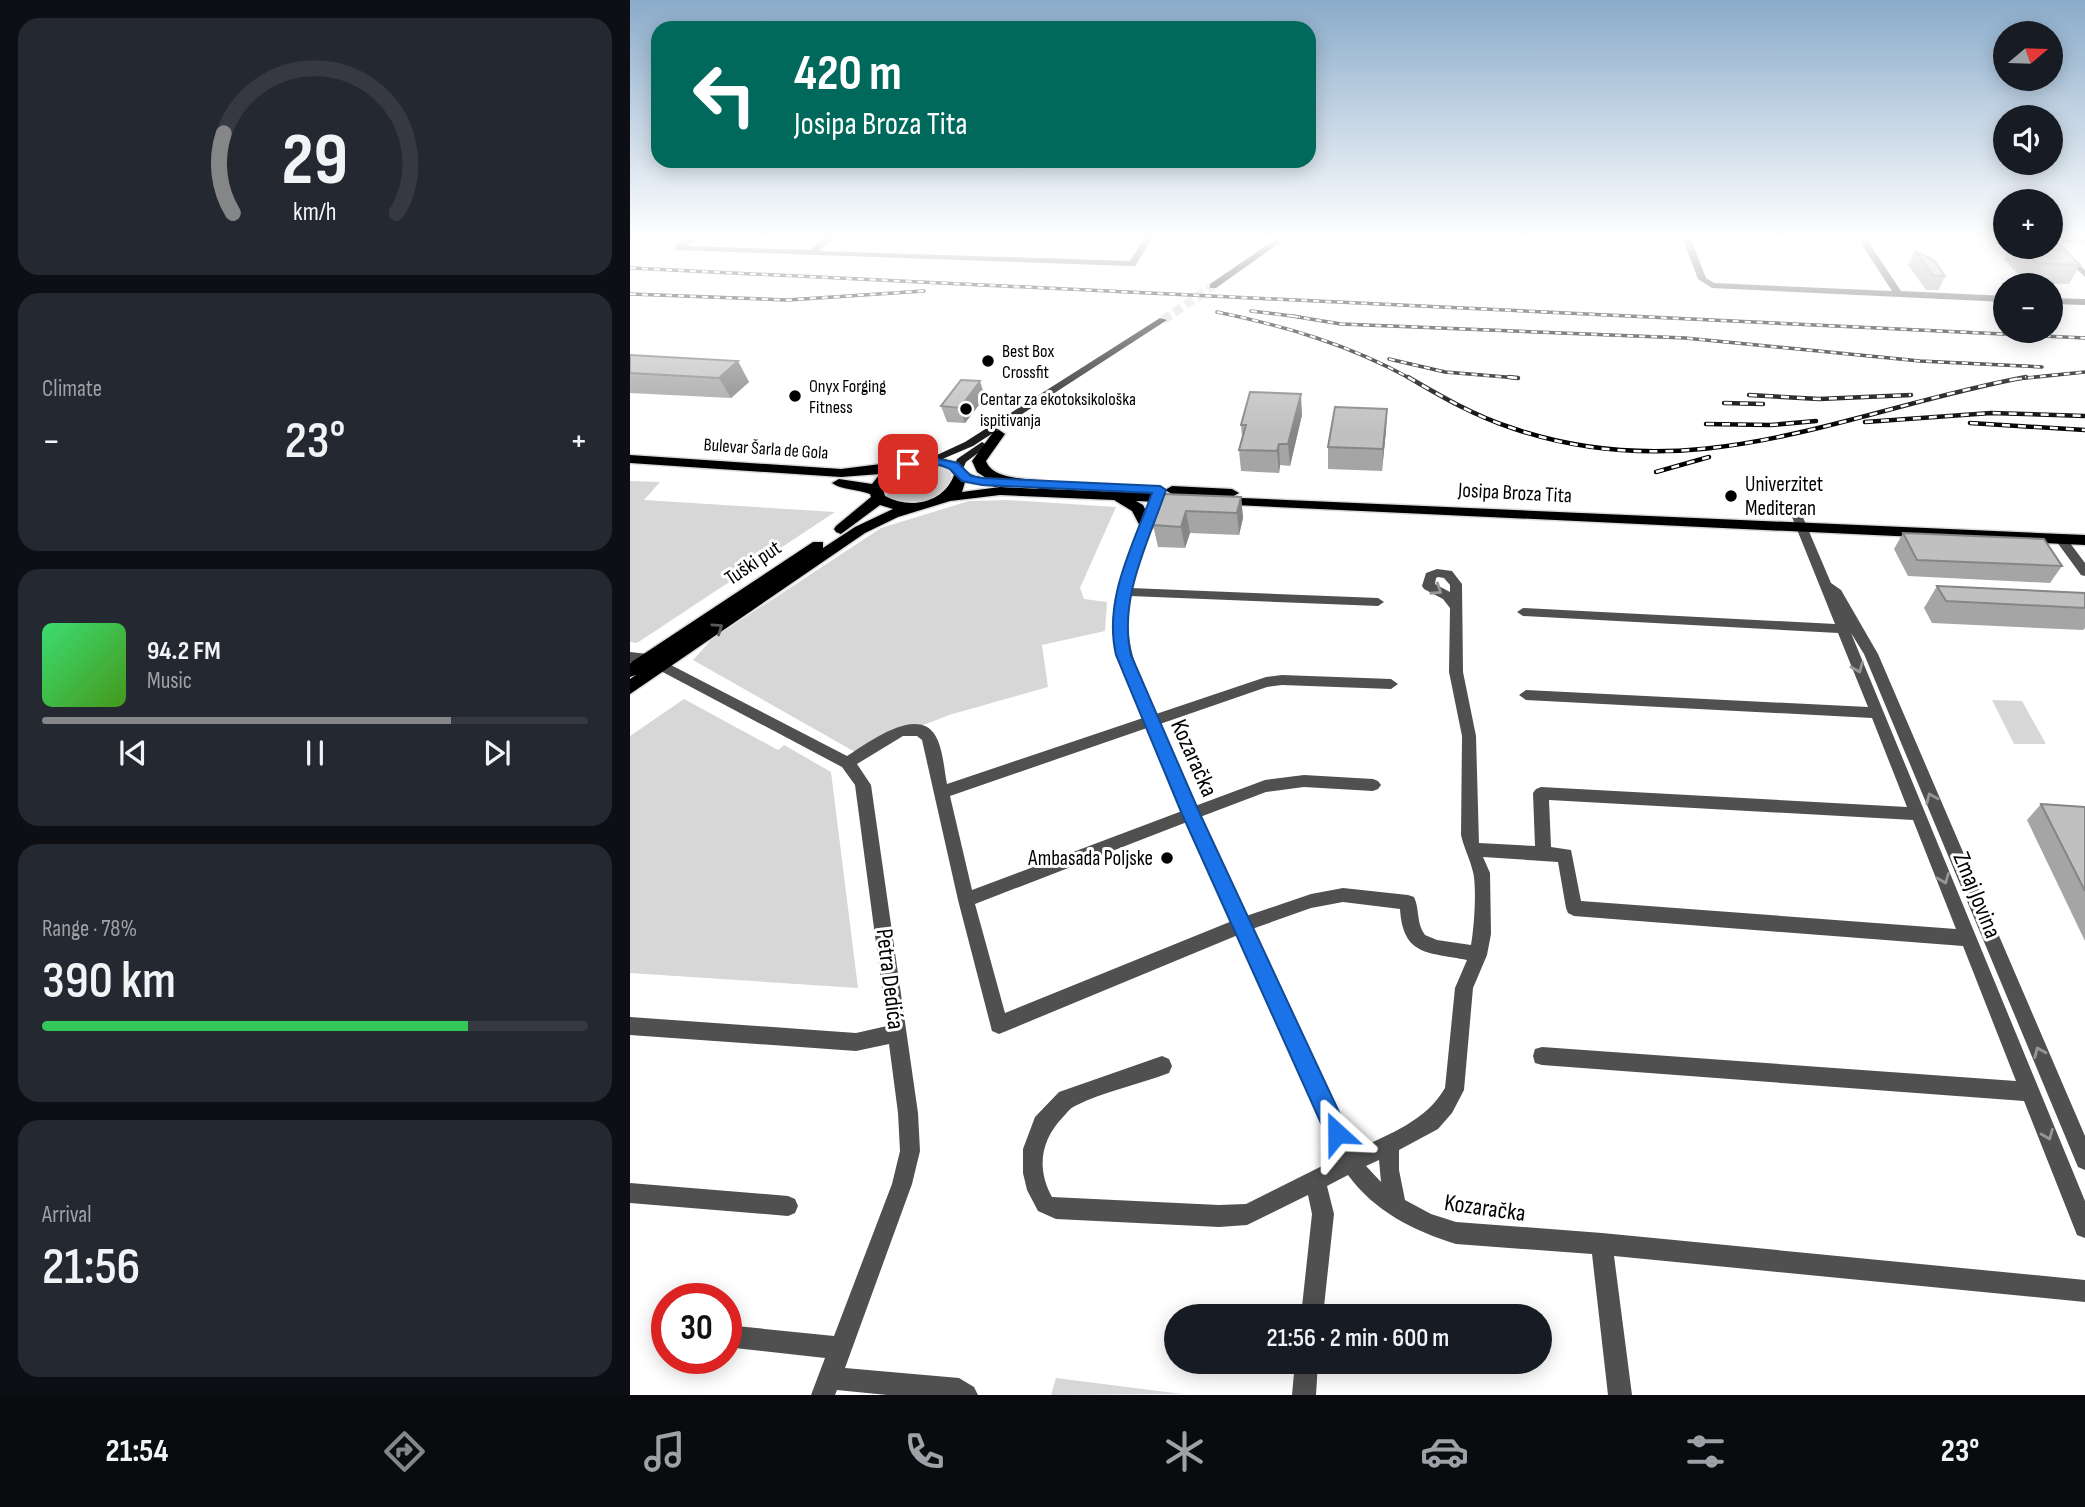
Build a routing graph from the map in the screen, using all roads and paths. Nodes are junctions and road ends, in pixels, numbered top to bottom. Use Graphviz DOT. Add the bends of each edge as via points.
graph roads {
  1 [pos="1163,320"];
  2 [pos="1032,406"];
  3 [pos="999,433"];
  4 [pos="630,459"];
  5 [pos="929,461"];
  6 [pos="679,467"];
  7 [pos="898,468"];
  8 [pos="630,469"];
  9 [pos="959,472"];
  10 [pos="1045,485"];
  11 [pos="1158,494"];
  12 [pos="877,495"];
  13 [pos="1113,496"];
  14 [pos="944,498"];
  15 [pos="913,508"];
  16 [pos="1800,522"];
  17 [pos="1147,527"];
  18 [pos="2085,529"];
  19 [pos="2060,538"];
  20 [pos="2085,540"];
  21 [pos="2085,572"];
  22 [pos="1123,592"];
  23 [pos="1378,602"];
  24 [pos="1455,606"];
  25 [pos="1523,612"];
  26 [pos="1850,629"];
  27 [pos="630,657"];
  28 [pos="655,662"];
  29 [pos="630,671"];
  30 [pos="1391,684"];
  31 [pos="630,688"];
  32 [pos="1526,695"];
  33 [pos="1877,713"];
  34 [pos="1150,721"];
  35 [pos="847,763"];
  36 [pos="1373,785"];
  37 [pos="942,792"];
  38 [pos="1191,814"];
  39 [pos="1918,814"];
  40 [pos="1472,850"];
  41 [pos="1544,854"];
  42 [pos="966,900"];
  43 [pos="1241,925"];
  44 [pos="1968,938"];
  45 [pos="1478,955"];
  46 [pos="630,1026"];
  47 [pos="897,1033"];
  48 [pos="1542,1056"];
  49 [pos="1162,1066"];
  50 [pos="2030,1092"];
  51 [pos="1389,1145"];
  52 [pos="2085,1160"];
  53 [pos="1351,1163"];
  54 [pos="1316,1182"];
  55 [pos="630,1193"];
  56 [pos="788,1206"];
  57 [pos="1396,1207"];
  58 [pos="2085,1227"];
  59 [pos="1602,1244"];
  60 [pos="2085,1291"];
  61 [pos="1313,1304"];
  62 [pos="742,1338"];
  63 [pos="840,1348"];
  64 [pos="1306,1374"];
  65 [pos="826,1387"];
  66 [pos="966,1395"];
  67 [pos="1304,1395"];
  68 [pos="1620,1395"];
  1 -- 2 [label="main road"];
  2 -- 3 [label="main road"];
  2 -- 5 [label="main road" via="969,444"];
  3 -- 9 [label="main road" via="966,456"];
  3 -- 10 [label="main road" via="979,461 982,470 1000,478"];
  4 -- 6 [label="main road, Bulevar Šarla de Gola"];
  5 -- 7 [label="main road, Bulevar Šarla de Gola"];
  5 -- 9 [label="main road, Josipa Broza Tita" via="943,462"];
  6 -- 7 [label="main road, Bulevar Šarla de Gola" via="841,473"];
  6 -- 8 [label="main road, Bulevar Šarla de Gola"];
  6 -- 12 [label="main road, Bulevar Šarla de Gola" via="861,485"];
  7 -- 12 [label="main road, Tuški put" via="882,479"];
  9 -- 10 [label="main road, Josipa Broza Tita" via="982,482"];
  9 -- 14 [label="main road" via="957,487"];
  10 -- 11 [label="main road, Josipa Broza Tita"];
  11 -- 13 [label="main road, Josipa Broza Tita"];
  11 -- 16 [label="main road, Josipa Broza Tita"];
  11 -- 17 [label="street, Kozaračka"];
  12 -- 15 [label="main road, Bulevar Šarla de Gola" via="891,506"];
  12 -- 28 [label="main road, Tuški put" via="872,506 854,521"];
  13 -- 14 [label="main road, Josipa Broza Tita" via="1000,491"];
  13 -- 17 [label="main road" via="1138,508"];
  14 -- 15 [label="main road, Tuški put"];
  28 -- 15 [label="main road, Tuški put, one-way" via="785,583 860,530"];
  16 -- 18 [label="main road, Josipa Broza Tita"];
  16 -- 19 [label="main road, Josipa Broza Tita"];
  16 -- 26 [label="street, Zmaj Jovina" via="1823,582"];
  17 -- 22 [label="street, Kozaračka"];
  19 -- 20 [label="main road, Josipa Broza Tita"];
  19 -- 21 [label="street"];
  22 -- 23 [label="street"];
  22 -- 34 [label="street, Kozaračka" via="1119,634"];
  24 -- 40 [label="street" via="1456,672 1469,736"];
  25 -- 26 [label="street"];
  26 -- 33 [label="street, Zmaj Jovina, one-way"];
  52 -- 26 [label="street, Zmaj Jovina, one-way" via="1871,654"];
  27 -- 28 [label="street"];
  28 -- 29 [label="main road"];
  28 -- 31 [label="main road"];
  28 -- 35 [label="street"];
  30 -- 34 [label="street" via="1274,681"];
  32 -- 33 [label="street"];
  33 -- 39 [label="street, Zmaj Jovina"];
  34 -- 37 [label="street"];
  34 -- 38 [label="street, Kozaračka"];
  35 -- 37 [label="street" via="900,731 920,730 929,737"];
  35 -- 47 [label="street, Petra Dedića" via="860,778 867,802"];
  36 -- 38 [label="street" via="1284,782"];
  37 -- 42 [label="street"];
  38 -- 42 [label="street"];
  38 -- 43 [label="street, Kozaračka"];
  39 -- 41 [label="street" via="1541,793"];
  39 -- 44 [label="street, Zmaj Jovina, one-way"];
  40 -- 41 [label="street"];
  40 -- 45 [label="street" via="1482,881"];
  41 -- 44 [label="street" via="1565,855 1574,908"];
  42 -- 43 [label="street" via="999,1024 1003,1025"];
  43 -- 45 [label="street" via="1328,897 1377,897 1408,902 1408,922 1420,944"];
  43 -- 53 [label="street, Kozaračka"];
  44 -- 50 [label="street, Zmaj Jovina"];
  45 -- 51 [label="street" via="1464,988 1454,1090 1431,1122"];
  46 -- 47 [label="street" via="856,1042"];
  47 -- 63 [label="street, Petra Dedića" via="910,1133 908,1168"];
  48 -- 50 [label="street"];
  49 -- 54 [label="street" via="1066,1099 1042,1124 1033,1149 1033,1173 1045,1204 1056,1209 1235,1216"];
  50 -- 58 [label="street, Zmaj Jovina, one-way"];
  51 -- 53 [label="street"];
  51 -- 57 [label="street"];
  53 -- 54 [label="street"];
  53 -- 57 [label="street, Kozaračka"];
  54 -- 61 [label="street" via="1323,1214"];
  55 -- 56 [label="street"];
  57 -- 59 [label="street, Kozaračka" via="1456,1233"];
  59 -- 60 [label="street, Kozaračka"];
  59 -- 68 [label="street"];
  62 -- 63 [label="street"];
  63 -- 65 [label="street, Petra Dedića"];
  64 -- 67 [label="street"];
  65 -- 66 [label="street" via="959,1390"];
}
